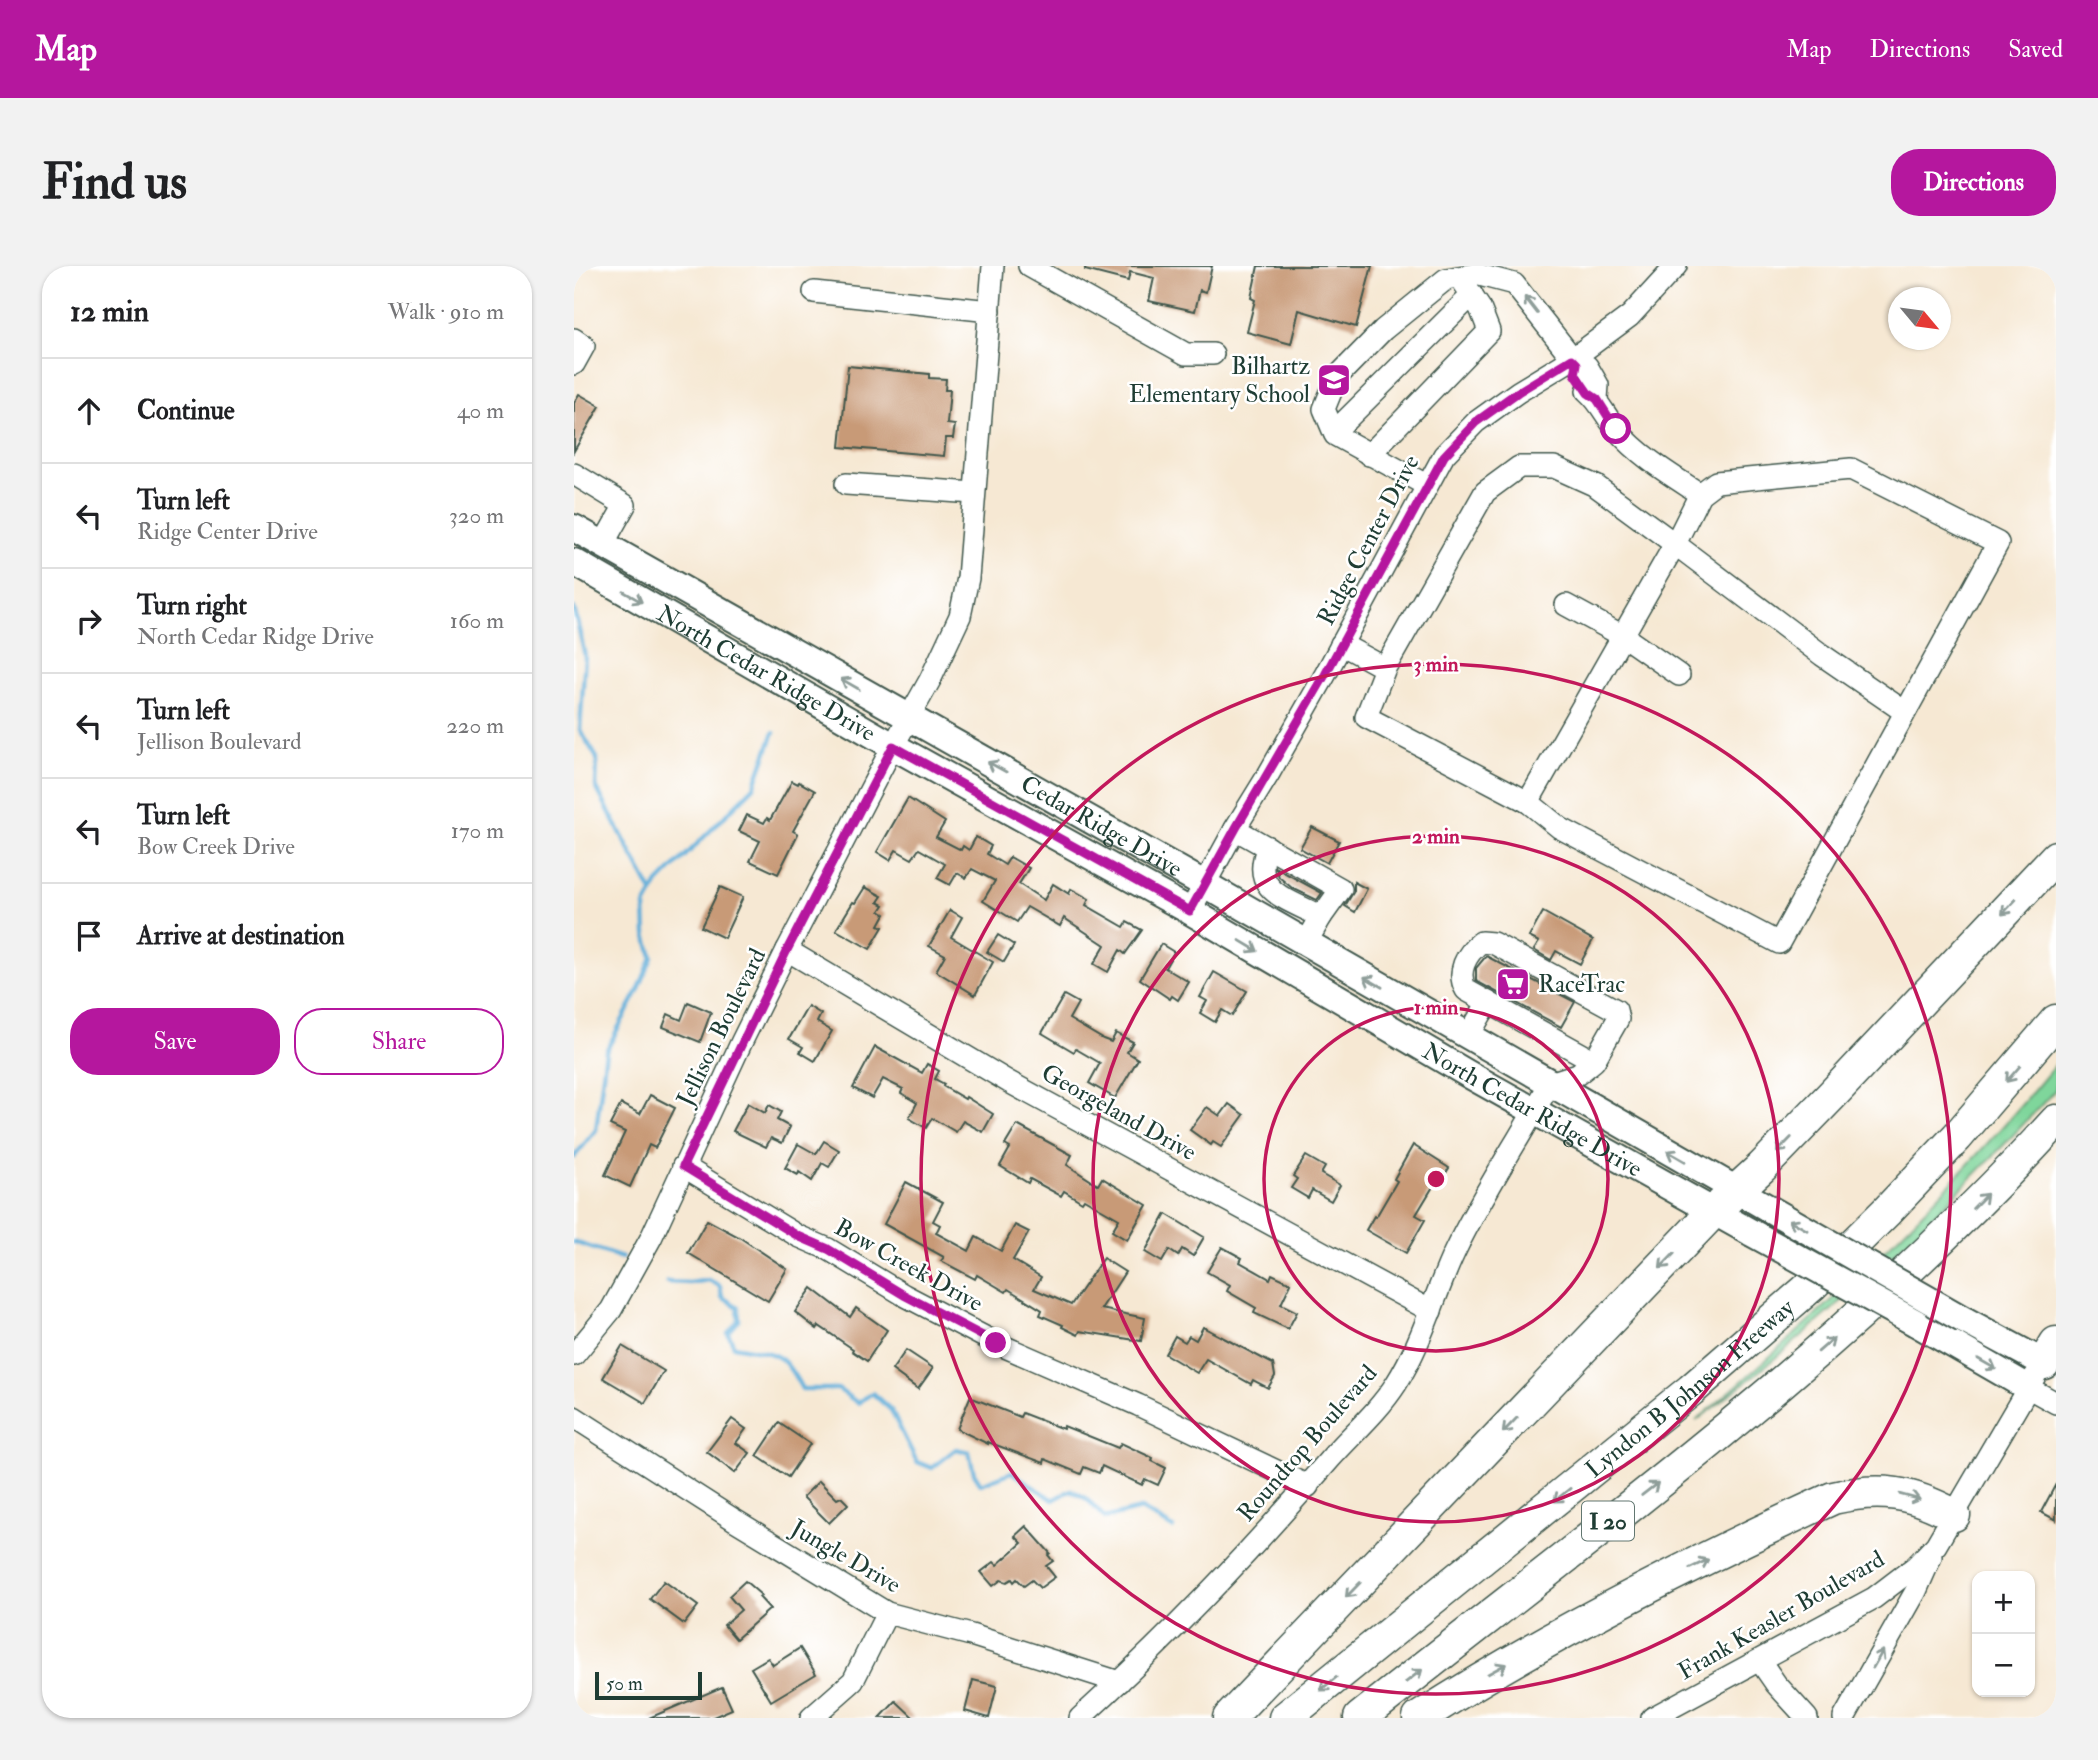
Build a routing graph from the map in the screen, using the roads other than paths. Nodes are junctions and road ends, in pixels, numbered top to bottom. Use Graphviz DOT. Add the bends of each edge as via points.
graph roads {
  1 [pos="993,266"];
  2 [pos="1029,266"];
  3 [pos="1676,266"];
  4 [pos="1459,277"];
  5 [pos="814,292"];
  6 [pos="1472,295"];
  7 [pos="990,310"];
  8 [pos="574,340"];
  9 [pos="1213,354"];
  10 [pos="1575,362"];
  11 [pos="574,364"];
  12 [pos="1334,432"];
  13 [pos="1369,455"];
  14 [pos="574,474"];
  15 [pos="846,484"];
  16 [pos="1426,485"];
  17 [pos="974,493"];
  18 [pos="1700,494"];
  19 [pos="574,528"];
  20 [pos="603,544"];
  21 [pos="1675,544"];
  22 [pos="574,562"];
  23 [pos="1566,606"];
  24 [pos="1623,636"];
  25 [pos="1341,645"];
  26 [pos="1385,668"];
  27 [pos="1679,675"];
  28 [pos="1905,712"];
  29 [pos="910,718"];
  30 [pos="893,746"];
  31 [pos="1528,802"];
  32 [pos="1235,829"];
  33 [pos="1268,847"];
  34 [pos="2056,857"];
  35 [pos="1206,885"];
  36 [pos="1280,895"];
  37 [pos="1190,911"];
  38 [pos="1321,916"];
  39 [pos="1266,920"];
  40 [pos="1306,943"];
  41 [pos="787,950"];
  42 [pos="1488,1002"];
  43 [pos="2056,1021"];
  44 [pos="1468,1037"];
  45 [pos="1594,1061"];
  46 [pos="1550,1083"];
  47 [pos="1535,1111"];
  48 [pos="2056,1121"];
  49 [pos="683,1166"];
  50 [pos="1725,1201"];
  51 [pos="1431,1311"];
  52 [pos="574,1355"];
  53 [pos="2046,1366"];
  54 [pos="2056,1403"];
  55 [pos="574,1417"];
  56 [pos="1308,1486"];
  57 [pos="1954,1515"];
  58 [pos="1936,1545"];
  59 [pos="887,1613"];
  60 [pos="1760,1661"];
  61 [pos="1119,1682"];
  62 [pos="811,1718"];
  63 [pos="1080,1718"];
  64 [pos="1229,1718"];
  65 [pos="1285,1718"];
  66 [pos="1360,1718"];
  67 [pos="1419,1718"];
  68 [pos="1652,1718"];
  69 [pos="1807,1718"];
  70 [pos="1844,1718"];
  1 -- 7 [label="street, Jellison Boulevard"];
  2 -- 9 [label="street" via="1186,354"];
  3 -- 10 [label="street, Ridge Center Drive" via="1630,316"];
  4 -- 6 [label="street"];
  10 -- 4 [label="street, one-way" via="1514,284 1476,274"];
  4 -- 12 [label="street" via="1446,279 1383,330 1337,377 1324,409"];
  5 -- 7 [label="street"];
  6 -- 12 [label="street"];
  6 -- 13 [label="street" via="1489,331"];
  7 -- 17 [label="street, Jellison Boulevard"];
  8 -- 11 [label="street" via="584,346"];
  10 -- 16 [label="street, Ridge Center Drive" via="1518,392 1476,422 1444,456"];
  10 -- 18 [label="street" via="1587,366 1598,385 1597,399 1616,429 1649,461"];
  12 -- 13 [label="street"];
  13 -- 16 [label="street"];
  14 -- 20 [label="street" via="625,505"];
  15 -- 17 [label="street"];
  16 -- 25 [label="street, Ridge Center Drive"];
  17 -- 29 [label="street, Jellison Boulevard" via="968,578 960,616"];
  18 -- 21 [label="street"];
  18 -- 28 [label="street" via="1716,482 1851,469 1998,543"];
  19 -- 20 [label="main road, Cedar Ridge Drive"];
  29 -- 20 [label="main road, Cedar Ridge Drive, one-way"];
  21 -- 24 [label="street"];
  21 -- 26 [label="street" via="1585,481 1554,467 1519,467 1485,492"];
  21 -- 28 [label="street" via="1822,656"];
  22 -- 30 [label="main road, North Cedar Ridge Drive, one-way"];
  23 -- 24 [label="street"];
  24 -- 27 [label="street"];
  24 -- 31 [label="street"];
  25 -- 26 [label="street"];
  25 -- 32 [label="street, Ridge Center Drive"];
  26 -- 31 [label="street" via="1366,717"];
  28 -- 31 [label="street" via="1779,943 1560,828"];
  29 -- 30 [label="street, Jellison Boulevard"];
  35 -- 29 [label="main road, Cedar Ridge Drive, one-way"];
  30 -- 37 [label="main road, North Cedar Ridge Drive"];
  30 -- 41 [label="street, Jellison Boulevard"];
  32 -- 33 [label="street"];
  32 -- 35 [label="street, Ridge Center Drive"];
  33 -- 36 [label="street" via="1261,862 1262,874 1266,885"];
  33 -- 38 [label="street" via="1341,888"];
  34 -- 50 [label="highway, one-way" via="1831,1096"];
  35 -- 37 [label="street, Ridge Center Drive"];
  35 -- 39 [label="main road, Cedar Ridge Drive"];
  36 -- 38 [label="street"];
  36 -- 39 [label="street"];
  37 -- 47 [label="main road, North Cedar Ridge Drive, one-way"];
  38 -- 40 [label="street"];
  39 -- 40 [label="main road, Cedar Ridge Drive"];
  44 -- 40 [label="main road, Cedar Ridge Drive, one-way"];
  41 -- 49 [label="street, Jellison Boulevard"];
  41 -- 51 [label="street, Georgeland Drive" via="1009,1082"];
  42 -- 44 [label="street"];
  42 -- 45 [label="street"];
  42 -- 45 [label="street" via="1466,990 1460,972 1481,942 1493,943 1616,1010 1618,1019"];
  43 -- 65 [label="highway, Lyndon B Johnson Freeway / I 20, one-way" via="1887,1211 1755,1336"];
  44 -- 46 [label="main road, Cedar Ridge Drive"];
  45 -- 46 [label="street" via="1578,1074"];
  46 -- 47 [label="street, Roundtop Boulevard"];
  50 -- 46 [label="main road, Cedar Ridge Drive, one-way"];
  47 -- 50 [label="main road, North Cedar Ridge Drive"];
  47 -- 51 [label="street, Roundtop Boulevard" via="1470,1222"];
  66 -- 48 [label="highway, Lyndon B Johnson Freeway / I 20, one-way" via="1804,1364 1932,1249"];
  49 -- 52 [label="street, Jellison Boulevard" via="611,1310"];
  49 -- 56 [label="street, Bow Creek Drive" via="798,1236 996,1343"];
  53 -- 50 [label="main road, North Cedar Ridge Drive, one-way, bridge" via="1768,1208"];
  50 -- 53 [label="main road, North Cedar Ridge Drive, one-way, bridge" via="1752,1233 1947,1340"];
  50 -- 64 [label="highway, one-way"];
  51 -- 56 [label="street, Roundtop Boulevard" via="1395,1386"];
  53 -- 54 [label="street, North Cedar Ridge Drive"];
  53 -- 57 [label="street, Frank Keasler Boulevard"];
  55 -- 59 [label="street, Jungle Drive"];
  56 -- 61 [label="street, Roundtop Boulevard"];
  57 -- 58 [label="street, Frank Keasler Boulevard"];
  67 -- 57 [label="highway, one-way" via="1482,1677 1613,1606 1833,1498 1859,1492 1896,1493"];
  58 -- 60 [label="street, Frank Keasler Boulevard" via="1874,1598"];
  70 -- 58 [label="street, one-way" via="1916,1591"];
  59 -- 61 [label="street, Jungle Drive"];
  59 -- 62 [label="street" via="853,1681"];
  60 -- 68 [label="street, Frank Keasler Boulevard"];
  60 -- 69 [label="street"];
  61 -- 63 [label="street, Roundtop Boulevard"];
}
